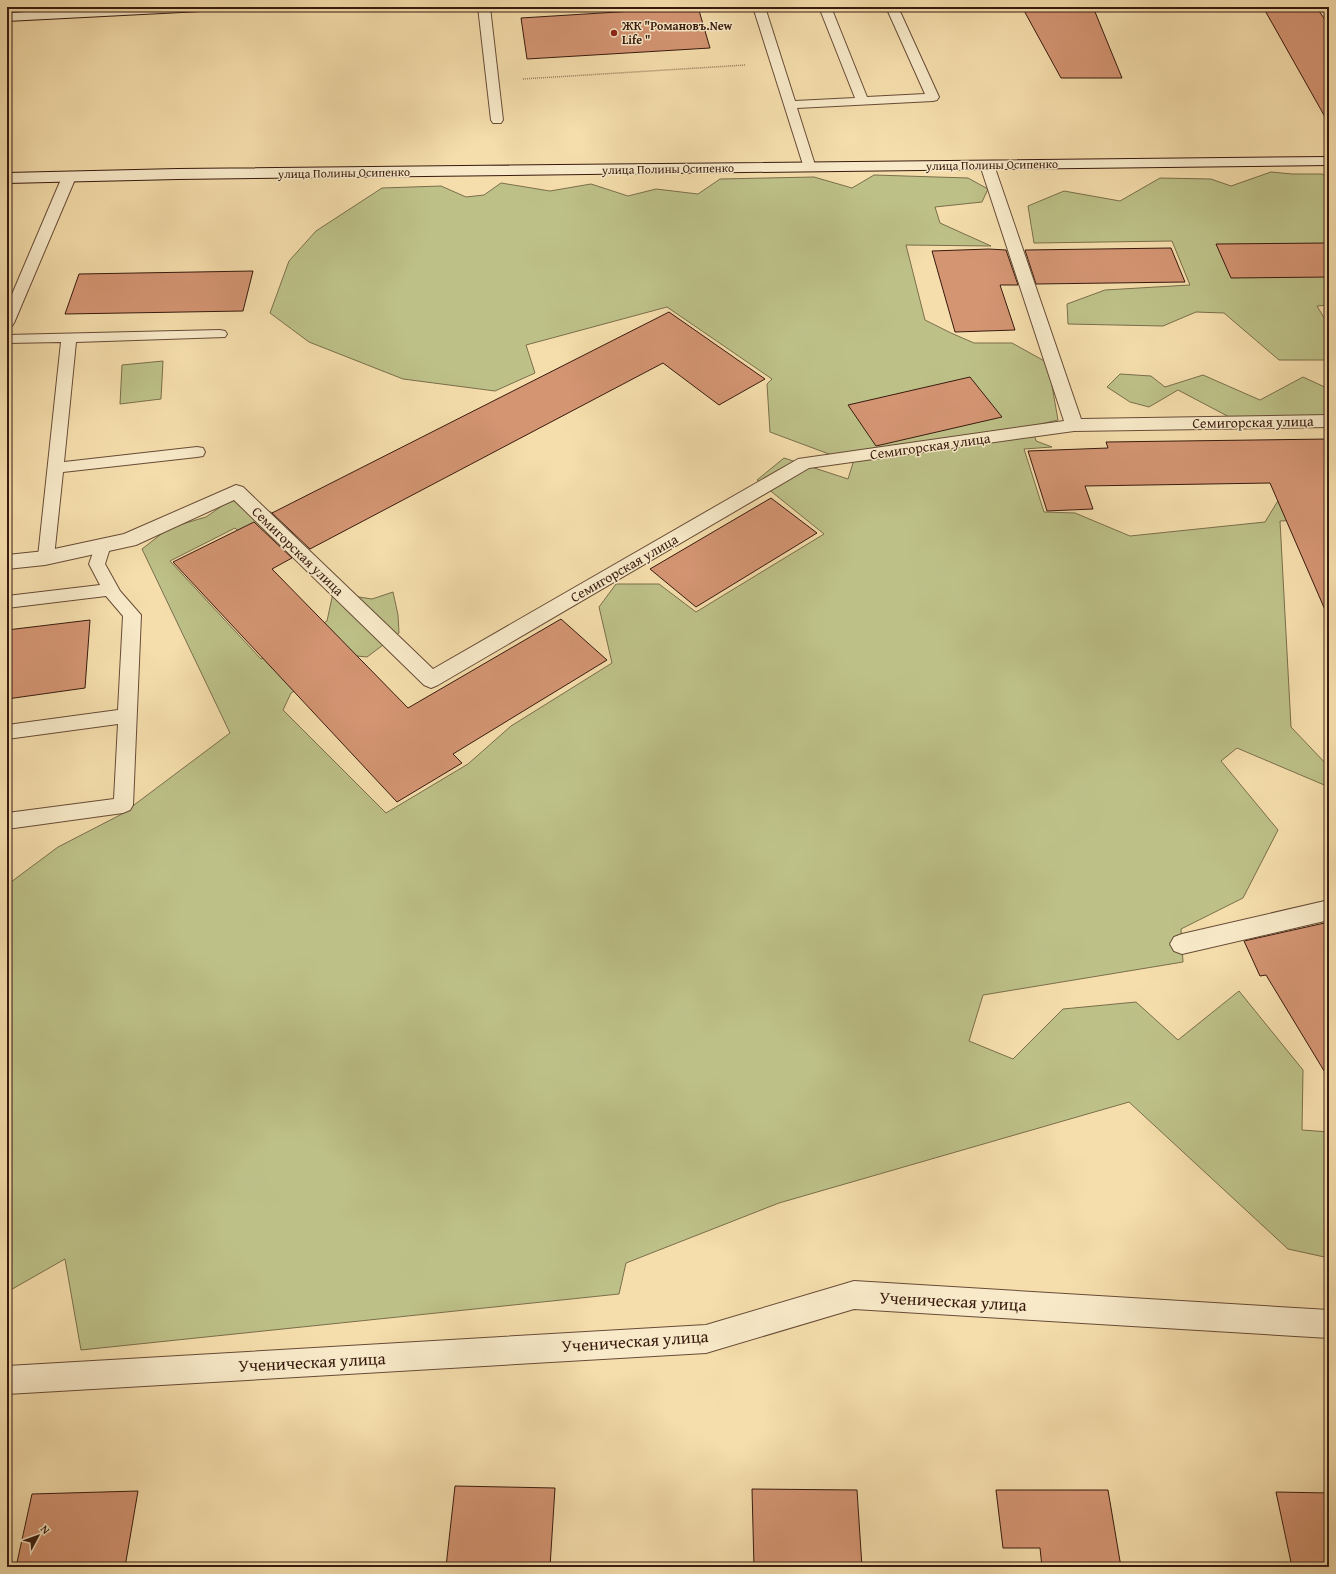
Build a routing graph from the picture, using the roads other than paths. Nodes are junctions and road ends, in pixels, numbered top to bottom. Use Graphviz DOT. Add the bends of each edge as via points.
graph roads {
  1 [pos="201,7"];
  2 [pos="484,7"];
  3 [pos="759,7"];
  4 [pos="826,7"];
  5 [pos="892,7"];
  6 [pos="7,17"];
  7 [pos="862,101"];
  8 [pos="790,105"];
  9 [pos="497,120"];
  10 [pos="1329,161"];
  11 [pos="988,165"];
  12 [pos="810,168"];
  13 [pos="69,177"];
  14 [pos="7,178"];
  15 [pos="7,323"];
  16 [pos="220,334"];
  17 [pos="69,337"];
  18 [pos="7,339"];
  19 [pos="1329,421"];
  20 [pos="1074,425"];
  21 [pos="196,452"];
  22 [pos="56,468"];
  23 [pos="103,545"];
  24 [pos="46,557"];
  25 [pos="7,562"];
  26 [pos="110,590"];
  27 [pos="7,602"];
  28 [pos="127,716"];
  29 [pos="7,732"];
  30 [pos="7,821"];
  31 [pos="1329,910"];
  32 [pos="1182,944"];
  33 [pos="1329,1324"];
  34 [pos="7,1380"];
  1 -- 6 [label="street"];
  2 -- 9 [label="lane"];
  3 -- 8 [label="lane"];
  4 -- 7 [label="lane"];
  5 -- 7 [label="lane" via="933,96"];
  7 -- 8 [label="lane"];
  8 -- 12 [label="lane"];
  10 -- 11 [label="street, улица Полины Осипенко"];
  11 -- 12 [label="street, улица Полины Осипенко"];
  11 -- 20 [label="street"];
  12 -- 13 [label="street, улица Полины Осипенко"];
  13 -- 14 [label="street, улица Полины Осипенко"];
  13 -- 15 [label="lane"];
  16 -- 17 [label="lane"];
  17 -- 18 [label="lane"];
  17 -- 22 [label="lane"];
  19 -- 20 [label="street, Семигорская улица"];
  20 -- 23 [label="street, Семигорская улица" via="804,464 431,680 236,491 129,540"];
  21 -- 22 [label="lane"];
  22 -- 24 [label="lane"];
  23 -- 24 [label="street, Семигорская улица"];
  23 -- 26 [label="lane" via="97,564"];
  24 -- 25 [label="street, Семигорская улица"];
  26 -- 27 [label="lane"];
  26 -- 28 [label="lane" via="132,615"];
  28 -- 29 [label="lane"];
  28 -- 30 [label="lane" via="123,804"];
  31 -- 32 [label="street"];
  33 -- 34 [label="street, Ученическая улица" via="854,1295 706,1338"];
}
